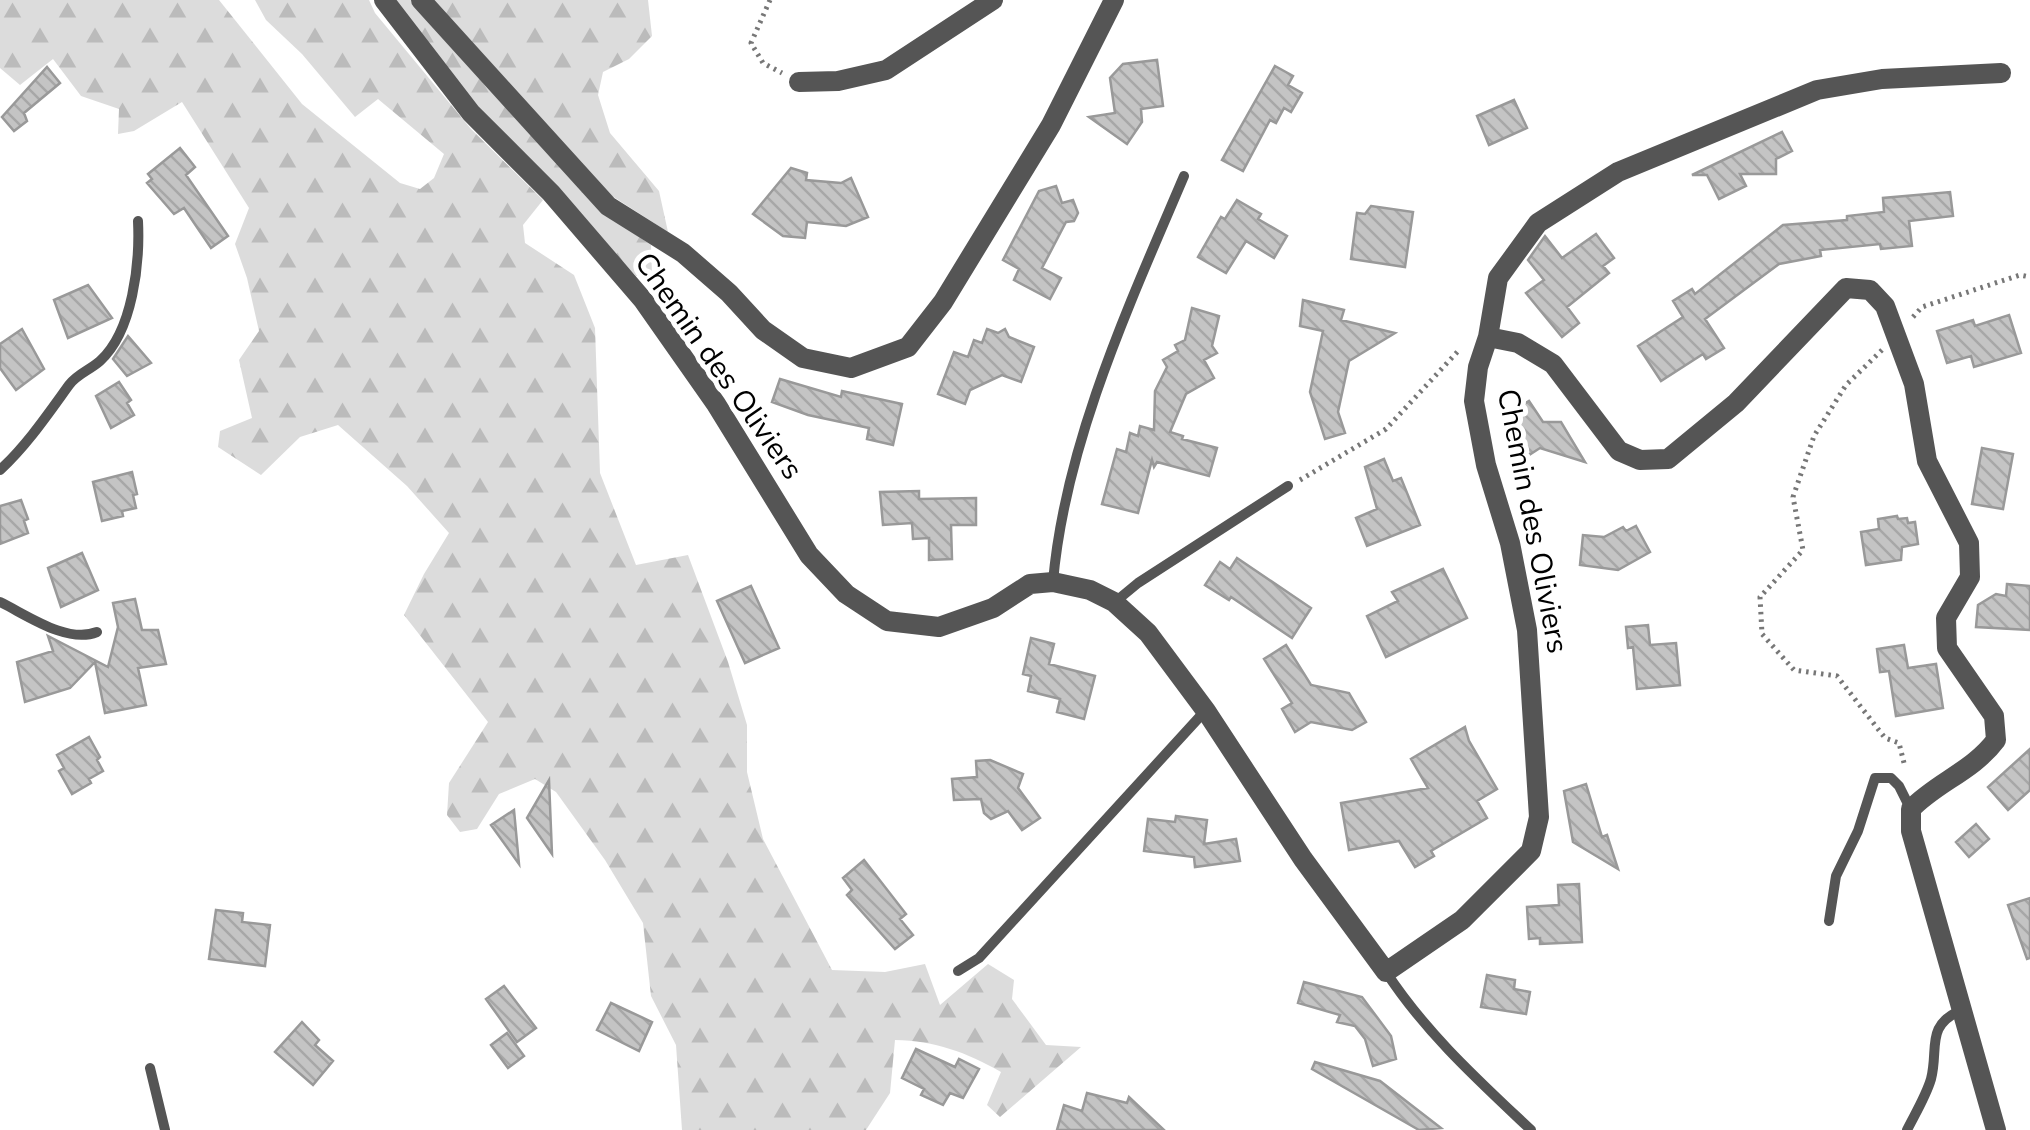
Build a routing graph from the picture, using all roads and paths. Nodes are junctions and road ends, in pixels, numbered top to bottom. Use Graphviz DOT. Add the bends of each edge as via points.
graph roads {
  1 [pos="384,0"];
  2 [pos="421,0"];
  3 [pos="770,0"];
  4 [pos="993,0"];
  5 [pos="1114,0"];
  6 [pos="2001,73"];
  7 [pos="799,82"];
  8 [pos="1184,176"];
  9 [pos="138,221"];
  10 [pos="2030,278"];
  11 [pos="1488,337"];
  12 [pos="1896,337"];
  13 [pos="0,470"];
  14 [pos="1288,486"];
  15 [pos="1054,582"];
  16 [pos="0,602"];
  17 [pos="1114,602"];
  18 [pos="96,632"];
  19 [pos="1206,710"];
  20 [pos="1916,804"];
  21 [pos="1829,921"];
  22 [pos="958,972"];
  23 [pos="1386,972"];
  24 [pos="1961,1010"];
  25 [pos="150,1068"];
  26 [pos="165,1130"];
  27 [pos="1531,1130"];
  28 [pos="1907,1130"];
  29 [pos="1996,1130"];
  1 -- 15 [label="street, Chemin des Oliviers" via="472,113 643,300 809,556 846,594 887,621 938,627 993,608 1030,584"];
  2 -- 5 [label="street" via="608,206 683,254 763,330 803,358 851,368 908,347 943,302 1051,125"];
  3 -- 7 [label="path" via="751,43 763,63"];
  4 -- 7 [label="street" via="886,70"];
  6 -- 11 [label="street" via="1817,90 1618,172 1538,223 1498,278"];
  8 -- 15 [label="lane" via="1109,351 1058,530"];
  9 -- 13 [label="lane" via="136,286 114,340 102,360 72,380"];
  10 -- 12 [label="path" via="2020,275 1922,306"];
  11 -- 12 [label="street, Chemin des Oliviers" via="1518,343 1553,364 1619,451 1640,460 1668,459 1736,403 1846,288 1870,290"];
  11 -- 14 [label="path" via="1461,347 1386,429"];
  11 -- 23 [label="street, Chemin des Oliviers" via="1474,401 1528,630 1538,817 1532,851 1462,920"];
  12 -- 20 [label="street, Chemin des Oliviers" via="1914,384 1927,461 1969,542 1970,576 1946,618 1946,648 1994,716 1996,740 1982,759"];
  12 -- 20 [label="path" via="1846,384 1814,436 1792,496 1803,550 1760,597 1762,634 1794,670 1836,676 1885,738 1899,743"];
  14 -- 17 [label="lane"];
  15 -- 17 [label="street"];
  16 -- 18 [label="lane" via="69,634"];
  17 -- 19 [label="street" via="1148,634"];
  19 -- 22 [label="lane" via="980,958"];
  19 -- 23 [label="street"];
  20 -- 21 [label="lane" via="1891,778 1875,778 1836,876"];
  20 -- 24 [label="street" via="1911,831"];
  23 -- 27 [label="lane" via="1410,1009"];
  24 -- 28 [label="lane" via="1940,1025 1931,1078"];
  24 -- 29 [label="street"];
  25 -- 26 [label="lane"];
}
